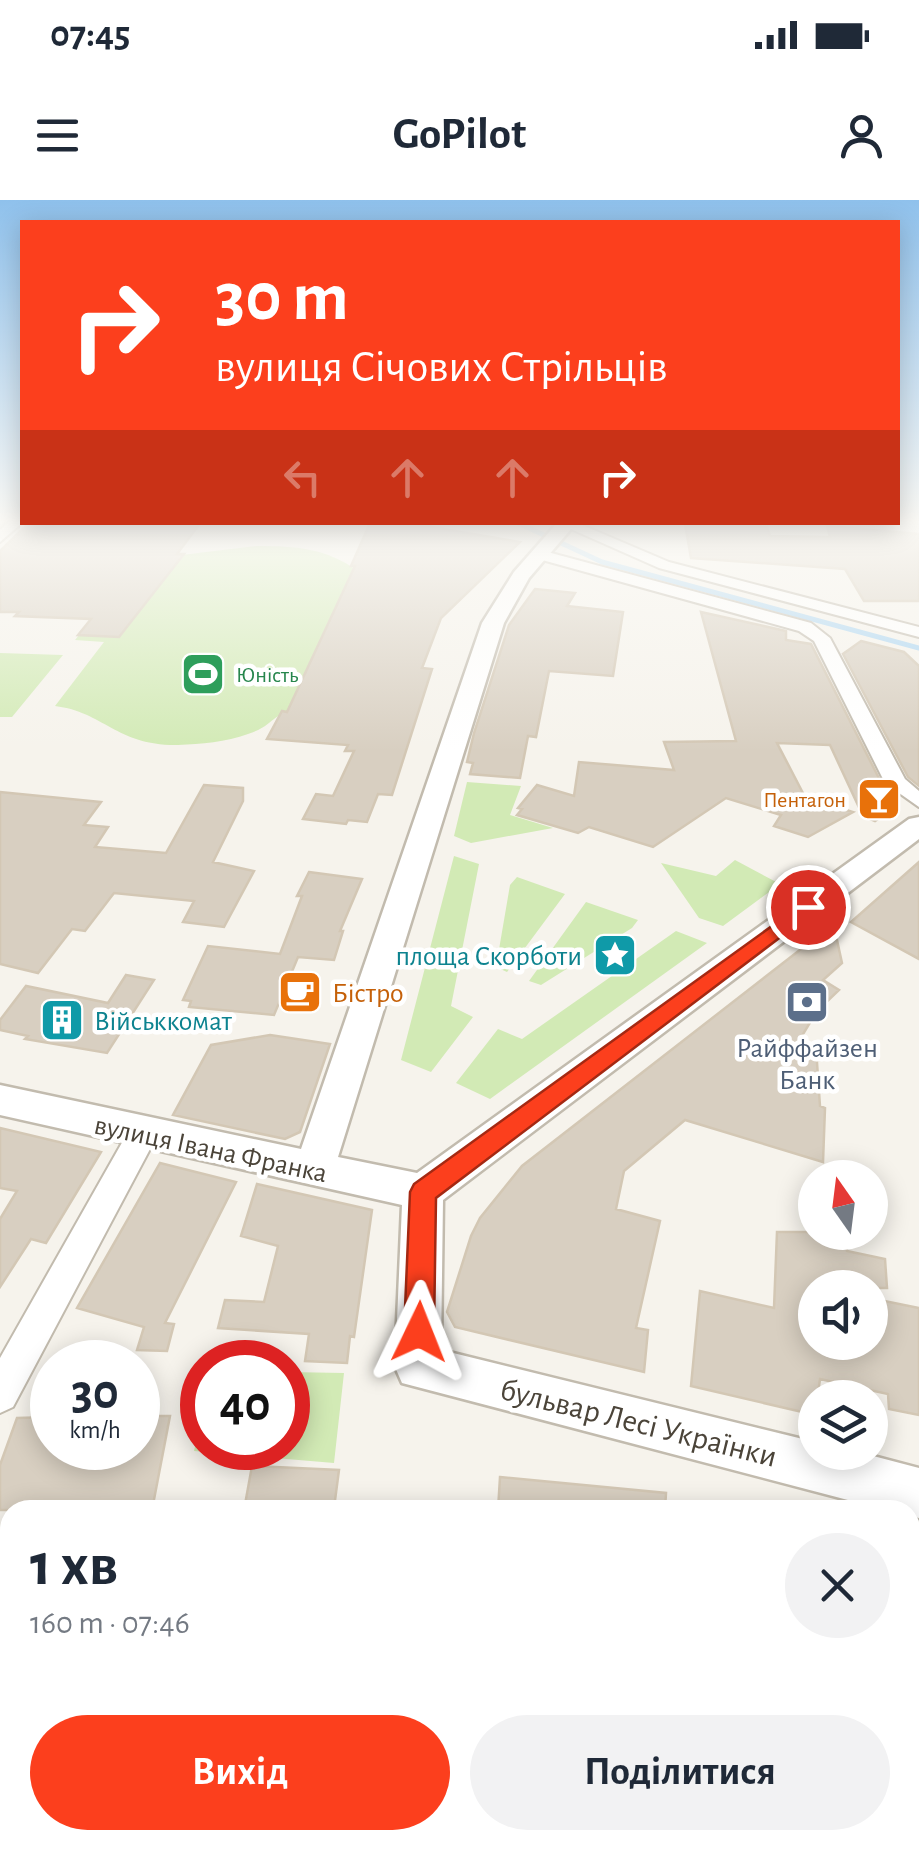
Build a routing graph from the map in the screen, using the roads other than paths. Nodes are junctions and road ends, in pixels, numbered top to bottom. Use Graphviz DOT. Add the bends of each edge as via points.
graph roads {
  1 [pos="508,597"];
  2 [pos="722,597"];
  3 [pos="784,597"];
  4 [pos="919,632"];
  5 [pos="919,801"];
  6 [pos="919,825"];
  7 [pos="0,1100"];
  8 [pos="144,1134"];
  9 [pos="314,1170"];
  10 [pos="423,1192"];
  11 [pos="0,1394"];
  12 [pos="919,1493"];
  1 -- 9 [label="street" via="492,623"];
  2 -- 5 [label="street" via="814,632 896,782"];
  3 -- 4 [label="street"];
  6 -- 10 [label="street"];
  7 -- 8 [label="street, вулиця Івана Франка"];
  8 -- 9 [label="street, вулиця Івана Франка"];
  8 -- 11 [label="street"];
  9 -- 10 [label="street, вулиця Івана Франка"];
  10 -- 12 [label="street, бульвар Лесі Українки" via="418,1366"];
}
